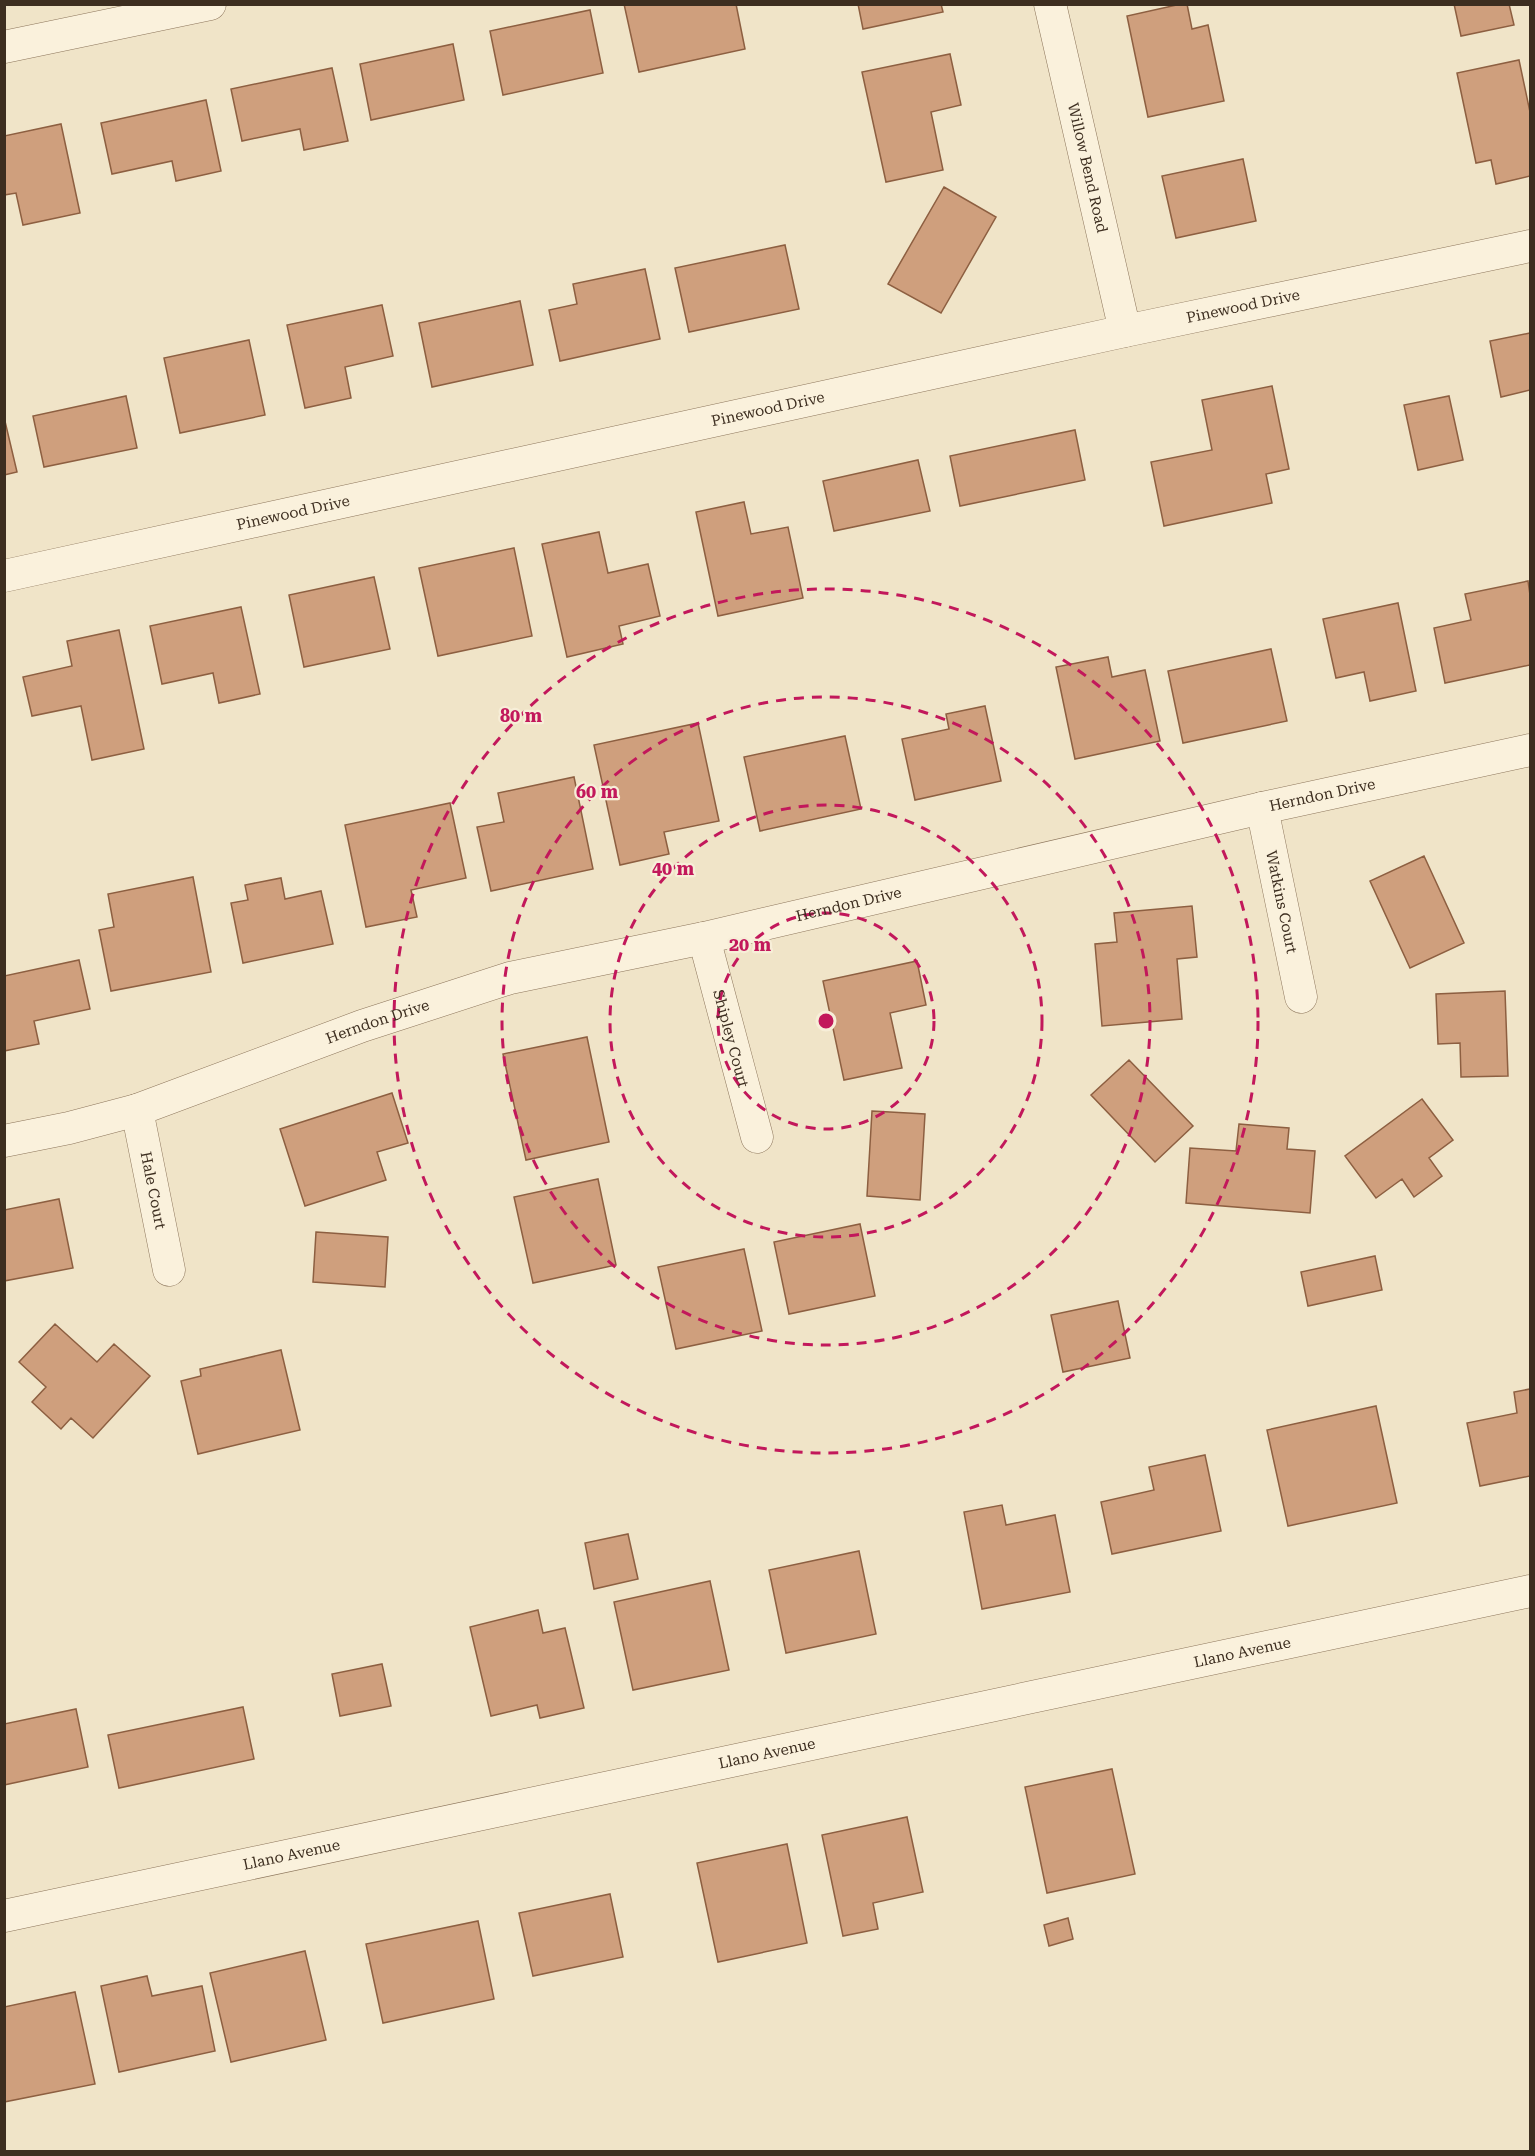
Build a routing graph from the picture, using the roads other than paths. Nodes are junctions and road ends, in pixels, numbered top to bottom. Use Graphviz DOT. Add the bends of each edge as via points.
graph roads {
  1 [pos="210,4"];
  2 [pos="1050,4"];
  3 [pos="4,47"];
  4 [pos="1530,246"];
  5 [pos="1125,331"];
  6 [pos="4,576"];
  7 [pos="1530,750"];
  8 [pos="1262,808"];
  9 [pos="704,938"];
  10 [pos="1301,997"];
  11 [pos="137,1110"];
  12 [pos="757,1137"];
  13 [pos="4,1141"];
  14 [pos="169,1270"];
  15 [pos="1530,1591"];
  16 [pos="4,1916"];
  1 -- 3 [label="street"];
  2 -- 5 [label="street, Willow Bend Road"];
  4 -- 5 [label="street, Pinewood Drive"];
  5 -- 6 [label="street, Pinewood Drive"];
  7 -- 8 [label="street, Herndon Drive"];
  8 -- 9 [label="street, Herndon Drive"];
  8 -- 10 [label="street, Watkins Court"];
  9 -- 11 [label="street, Herndon Drive" via="510,978 362,1026"];
  9 -- 12 [label="street, Shipley Court"];
  11 -- 13 [label="street, Herndon Drive"];
  11 -- 14 [label="street, Hale Court"];
  15 -- 16 [label="street, Llano Avenue"];
}
